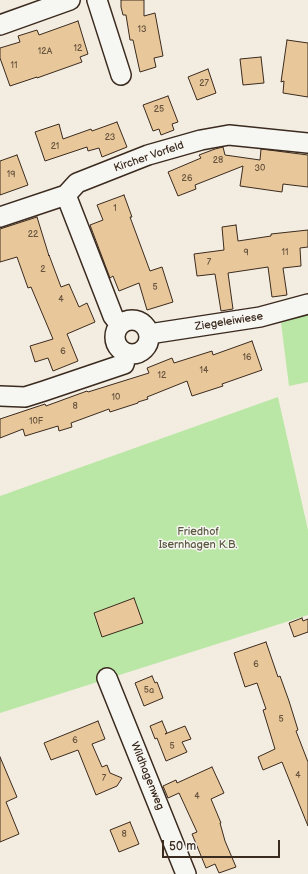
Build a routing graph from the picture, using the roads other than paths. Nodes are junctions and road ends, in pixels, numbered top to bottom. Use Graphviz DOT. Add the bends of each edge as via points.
graph roads {
  1 [pos="70,0"];
  2 [pos="97,0"];
  3 [pos="0,25"];
  4 [pos="121,75"];
  5 [pos="308,143"];
  6 [pos="66,195"];
  7 [pos="0,217"];
  8 [pos="308,304"];
  9 [pos="120,324"];
  10 [pos="148,334"];
  11 [pos="127,354"];
  12 [pos="0,396"];
  13 [pos="107,678"];
  14 [pos="186,874"];
  1 -- 3 [label="street"];
  2 -- 4 [label="street"];
  5 -- 6 [label="street, Kircher Vorfeld" via="229,135 200,140 148,155 77,183"];
  6 -- 7 [label="street, Kircher Vorfeld"];
  6 -- 9 [label="street" via="113,316"];
  8 -- 10 [label="street, Ziegeleiwiese" via="260,317"];
  9 -- 10 [label="street" via="130,320 136,321 144,325"];
  9 -- 11 [label="street" via="115,332 115,341 118,348"];
  10 -- 11 [label="street" via="148,342 144,349 136,354"];
  11 -- 12 [label="street" via="124,364 44,391 25,397"];
  13 -- 14 [label="street, Wildhagenweg"];
}
